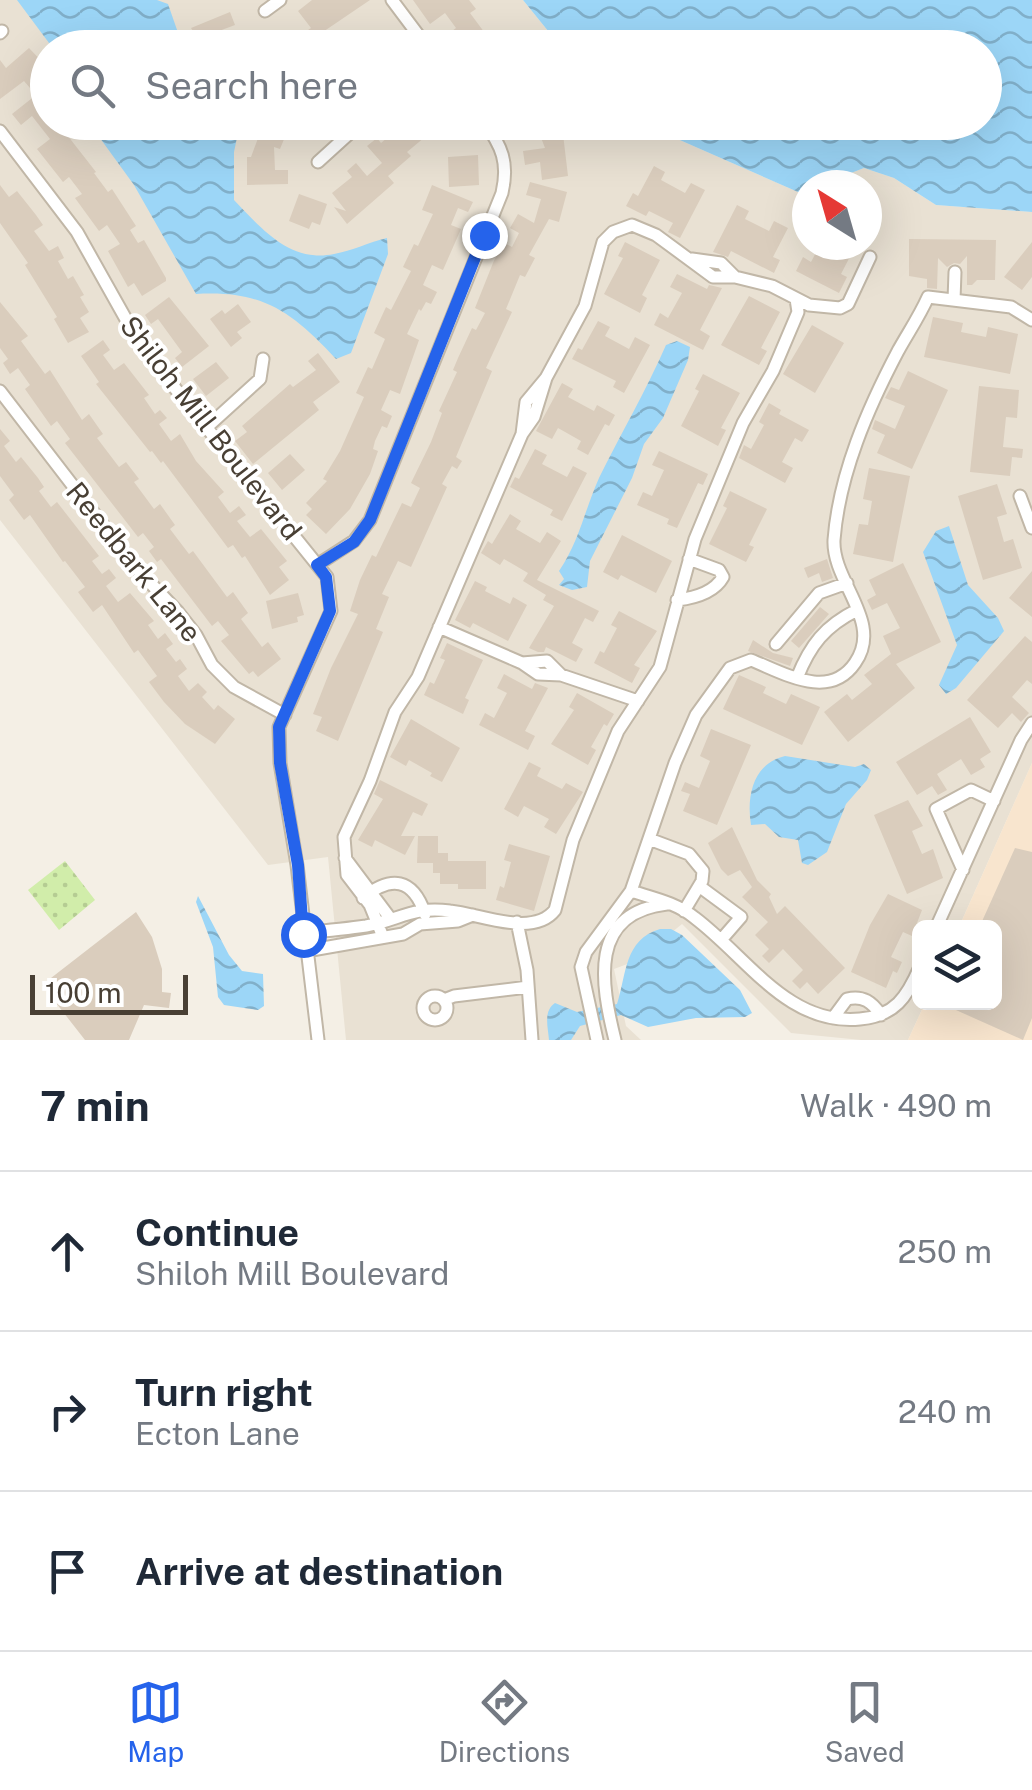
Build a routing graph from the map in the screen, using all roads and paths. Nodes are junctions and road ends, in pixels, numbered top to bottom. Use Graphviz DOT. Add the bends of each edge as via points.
graph roads {
  1 [pos="280,0"];
  2 [pos="392,0"];
  3 [pos="265,12"];
  4 [pos="414,30"];
  5 [pos="0,131"];
  6 [pos="342,140"];
  7 [pos="498,140"];
  8 [pos="318,162"];
  9 [pos="869,260"];
  10 [pos="954,272"];
  11 [pos="796,299"];
  12 [pos="954,300"];
  13 [pos="1031,317"];
  14 [pos="263,359"];
  15 [pos="0,391"];
  16 [pos="206,428"];
  17 [pos="1020,496"];
  18 [pos="1031,522"];
  19 [pos="689,559"];
  20 [pos="317,565"];
  21 [pos="847,583"];
  22 [pos="677,600"];
  23 [pos="858,610"];
  24 [pos="440,627"];
  25 [pos="776,644"];
  26 [pos="797,678"];
  27 [pos="638,701"];
  28 [pos="284,715"];
  29 [pos="1032,724"];
  30 [pos="994,800"];
  31 [pos="649,839"];
  32 [pos="963,870"];
  33 [pos="699,886"];
  34 [pos="631,891"];
  35 [pos="368,894"];
  36 [pos="671,904"];
  37 [pos="684,911"];
  38 [pos="425,916"];
  39 [pos="390,918"];
  40 [pos="940,920"];
  41 [pos="517,922"];
  42 [pos="377,923"];
  43 [pos="303,934"];
  44 [pos="383,938"];
  45 [pos="721,940"];
  46 [pos="306,952"];
  47 [pos="912,983"];
  48 [pos="528,987"];
  49 [pos="444,1000"];
  50 [pos="881,1014"];
  51 [pos="833,1018"];
  52 [pos="614,1035"];
  53 [pos="597,1038"];
  54 [pos="318,1040"];
  55 [pos="532,1040"];
  1 -- 3 [label="street"];
  2 -- 4 [label="street"];
  5 -- 16 [label="street, Shiloh Mill Boulevard" via="77,232 140,346"];
  6 -- 8 [label="street"];
  7 -- 20 [label="street" via="506,173 502,192 370,520 354,542"];
  9 -- 11 [label="street" via="848,304 809,306"];
  10 -- 12 [label="street"];
  11 -- 19 [label="street" via="798,312 743,423"];
  11 -- 24 [label="street" via="772,286 713,277 632,225 614,232 604,242 585,306 546,378"];
  12 -- 13 [label="street" via="1010,307"];
  12 -- 21 [label="street" via="928,297 856,443 834,541"];
  14 -- 16 [label="street" via="260,379"];
  15 -- 28 [label="street, Reedbark Lane" via="178,612 212,664 234,687"];
  16 -- 20 [label="street, Shiloh Mill Boulevard"];
  17 -- 18 [label="street"];
  19 -- 22 [label="street"];
  19 -- 22 [label="street" via="724,577 695,598"];
  20 -- 28 [label="street, Shiloh Mill Boulevard" via="326,577 330,611"];
  21 -- 23 [label="street"];
  21 -- 25 [label="street" via="819,593"];
  22 -- 27 [label="street" via="660,667"];
  23 -- 26 [label="street" via="826,629"];
  23 -- 26 [label="street" via="864,642 854,666 832,682"];
  24 -- 27 [label="street" via="538,674 561,675"];
  24 -- 35 [label="street" via="348,822 347,875"];
  26 -- 31 [label="street" via="751,660 730,668 696,715"];
  27 -- 41 [label="street" via="618,731 573,840 555,910 538,923"];
  28 -- 43 [label="street, Shiloh Mill Boulevard" via="280,763"];
  29 -- 30 [label="street"];
  30 -- 32 [label="street"];
  30 -- 32 [label="street" via="970,790 936,810"];
  31 -- 33 [label="street" via="689,854 703,871"];
  31 -- 34 [label="street"];
  32 -- 40 [label="street"];
  33 -- 37 [label="street"];
  33 -- 45 [label="street" via="741,916"];
  34 -- 36 [label="street"];
  34 -- 53 [label="street" via="581,967"];
  35 -- 38 [label="street" via="388,883 410,886"];
  35 -- 39 [label="street"];
  35 -- 42 [label="street"];
  36 -- 37 [label="street"];
  36 -- 52 [label="street" via="648,906 618,928 608,946 604,992"];
  37 -- 45 [label="street"];
  38 -- 39 [label="street"];
  38 -- 41 [label="street"];
  38 -- 44 [label="street" via="403,934"];
  39 -- 42 [label="street"];
  41 -- 48 [label="street"];
  42 -- 43 [label="street"];
  42 -- 44 [label="street"];
  43 -- 46 [label="street, Shiloh Mill Boulevard"];
  44 -- 46 [label="street"];
  45 -- 51 [label="street" via="798,1009"];
  46 -- 54 [label="street, Shiloh Mill Boulevard"];
  47 -- 50 [label="street" via="894,1010"];
  48 -- 49 [label="street"];
  48 -- 55 [label="street"];
  50 -- 51 [label="street"];
  50 -- 51 [label="street" via="856,997"];
}
